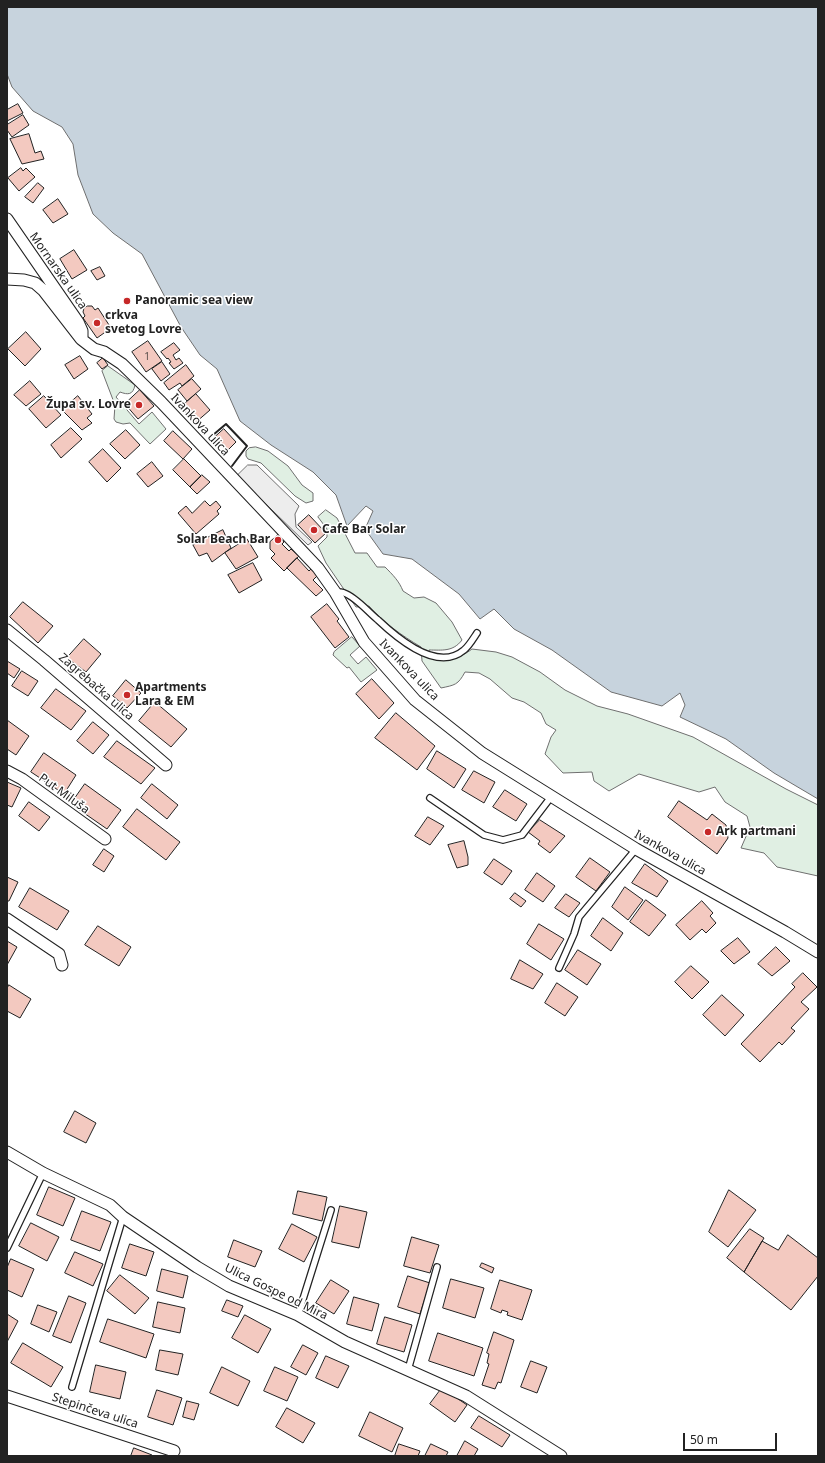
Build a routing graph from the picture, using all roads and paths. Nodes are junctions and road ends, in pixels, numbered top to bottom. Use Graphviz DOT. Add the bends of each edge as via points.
graph roads {
  1 [pos="7,219"];
  2 [pos="7,279"];
  3 [pos="81,339"];
  4 [pos="335,592"];
  5 [pos="7,630"];
  6 [pos="477,633"];
  7 [pos="166,765"];
  8 [pos="7,771"];
  9 [pos="551,796"];
  10 [pos="430,798"];
  11 [pos="105,839"];
  12 [pos="636,849"];
  13 [pos="7,919"];
  14 [pos="818,952"];
  15 [pos="62,965"];
  16 [pos="559,968"];
  17 [pos="7,1152"];
  18 [pos="43,1173"];
  19 [pos="331,1210"];
  20 [pos="123,1217"];
  21 [pos="7,1248"];
  22 [pos="437,1267"];
  23 [pos="298,1315"];
  24 [pos="408,1370"];
  25 [pos="72,1387"];
  26 [pos="7,1396"];
  27 [pos="174,1451"];
  28 [pos="561,1456"];
  1 -- 3 [label="street, Mornarska ulica" via="78,322 82,331"];
  2 -- 3 [label="street, Ivankova ulica" via="24,280 43,290"];
  3 -- 4 [label="street, Ivankova ulica" via="122,364 161,402 318,568"];
  4 -- 6 [label="lane" via="349,596 402,640 420,652 430,655 457,655"];
  4 -- 9 [label="street, Ivankova ulica" via="364,642 415,700 482,753"];
  5 -- 7 [label="street, Zagrebačka ulica"];
  8 -- 11 [label="street, Put Miluša"];
  9 -- 10 [label="lane" via="522,836 503,840 484,835"];
  9 -- 12 [label="street, Ivankova ulica"];
  12 -- 14 [label="street, Ivankova ulica"];
  12 -- 16 [label="lane" via="579,917"];
  13 -- 15 [label="street" via="59,954"];
  17 -- 18 [label="street, Ulica Gospe od Mira"];
  18 -- 20 [label="street, Ulica Gospe od Mira" via="110,1205"];
  18 -- 21 [label="lane"];
  19 -- 23 [label="lane"];
  20 -- 23 [label="street, Ulica Gospe od Mira" via="229,1286"];
  20 -- 25 [label="lane"];
  22 -- 24 [label="lane"];
  23 -- 24 [label="street, Ulica Gospe od Mira" via="345,1342"];
  24 -- 28 [label="street, Ulica Gospe od Mira" via="466,1396"];
  26 -- 27 [label="street, Stepinčeva ulica"];
}
